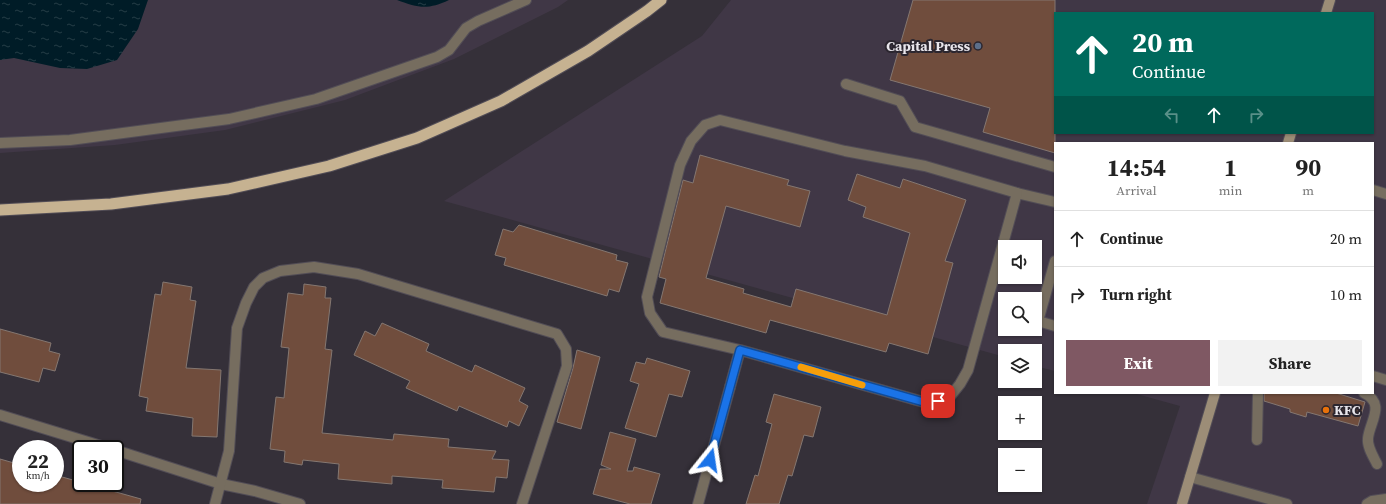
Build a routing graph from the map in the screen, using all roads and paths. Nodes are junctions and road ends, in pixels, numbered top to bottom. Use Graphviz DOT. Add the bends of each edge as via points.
graph roads {
  1 [pos="526,0"];
  2 [pos="661,0"];
  3 [pos="1330,0"];
  4 [pos="1326,12"];
  5 [pos="846,84"];
  6 [pos="0,143"];
  7 [pos="1054,167"];
  8 [pos="1374,190"];
  9 [pos="1017,193"];
  10 [pos="1386,194"];
  11 [pos="1054,202"];
  12 [pos="0,210"];
  13 [pos="1054,265"];
  14 [pos="1054,326"];
  15 [pos="740,350"];
  16 [pos="1374,376"];
  17 [pos="1386,380"];
  18 [pos="1214,394"];
  19 [pos="1258,394"];
  20 [pos="1365,394"];
  21 [pos="0,415"];
  22 [pos="82,440"];
  23 [pos="1257,440"];
  24 [pos="124,453"];
  25 [pos="1377,464"];
  26 [pos="1190,477"];
  27 [pos="221,484"];
  28 [pos="1386,499"];
  29 [pos="215,504"];
  30 [pos="300,504"];
  31 [pos="522,504"];
  32 [pos="698,504"];
  33 [pos="1182,504"];
  34 [pos="1287,504"];
  35 [pos="1367,504"];
  1 -- 6 [label="street" via="466,28 449,50 437,57 316,98 221,120 70,140"];
  2 -- 12 [label="highway" via="588,51 501,101 417,138 329,166 228,189 111,204"];
  3 -- 4 [label="main road"];
  5 -- 7 [label="street" via="900,101 915,127"];
  8 -- 10 [label="street"];
  9 -- 11 [label="street"];
  9 -- 15 [label="street" via="968,370 948,399 927,403"];
  9 -- 15 [label="street" via="925,166 845,151 720,120 705,125 691,141 680,165 647,297 650,313 663,332"];
  13 -- 14 [label="street" via="1038,321"];
  15 -- 32 [label="street"];
  16 -- 17 [label="street"];
  18 -- 26 [label="main road"];
  19 -- 23 [label="street"];
  20 -- 25 [label="street" via="1376,404 1368,438"];
  21 -- 22 [label="street"];
  24 -- 27 [label="street"];
  26 -- 33 [label="main road"];
  26 -- 34 [label="street"];
  27 -- 29 [label="street"];
  27 -- 30 [label="street"];
  27 -- 31 [label="street" via="229,451 237,328 246,303 254,287 263,278 280,271 314,267 358,274 557,334 566,349 567,366"];
  28 -- 35 [label="street"];
}
